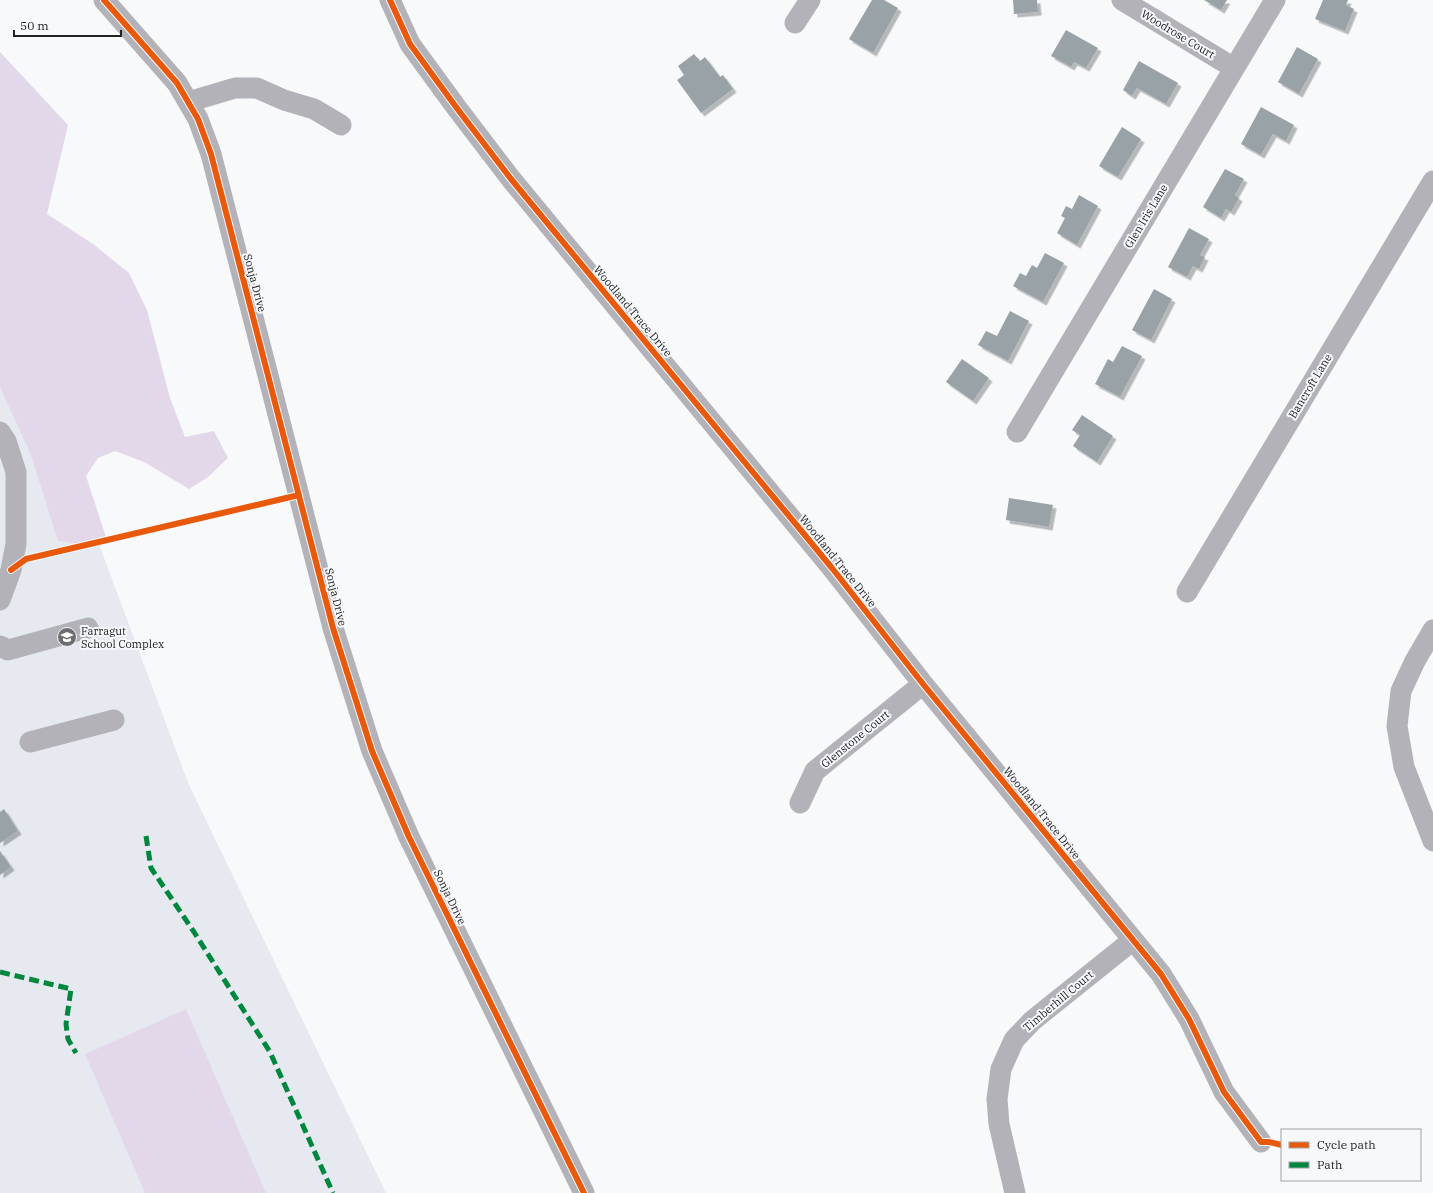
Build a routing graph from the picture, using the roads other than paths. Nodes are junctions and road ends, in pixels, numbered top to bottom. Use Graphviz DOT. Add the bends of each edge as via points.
graph roads {
  1 [pos="104,0"];
  2 [pos="390,0"];
  3 [pos="810,0"];
  4 [pos="1122,0"];
  5 [pos="1275,0"];
  6 [pos="795,24"];
  7 [pos="1234,68"];
  8 [pos="188,102"];
  9 [pos="341,125"];
  10 [pos="1433,181"];
  11 [pos="0,432"];
  12 [pos="1017,432"];
  13 [pos="1187,592"];
  14 [pos="0,600"];
  15 [pos="88,628"];
  16 [pos="1433,630"];
  17 [pos="0,646"];
  18 [pos="923,684"];
  19 [pos="114,720"];
  20 [pos="30,742"];
  21 [pos="800,803"];
  22 [pos="1433,841"];
  23 [pos="1133,940"];
  24 [pos="1261,1142"];
  25 [pos="584,1193"];
  26 [pos="1015,1193"];
  1 -- 8 [label="street, Sonja Drive" via="177,83"];
  2 -- 18 [label="street, Woodland Trace Drive" via="410,44 511,179 832,568"];
  3 -- 6 [label="street"];
  4 -- 7 [label="street, Woodrose Court"];
  5 -- 7 [label="street, Glen Iris Lane"];
  7 -- 12 [label="street, Glen Iris Lane"];
  8 -- 9 [label="street" via="235,88 257,88 314,109"];
  8 -- 25 [label="street, Sonja Drive" via="198,119 211,154 333,628 372,751 410,837"];
  10 -- 13 [label="street, Bancroft Lane"];
  11 -- 14 [label="street" via="6,441 16,472 16,544 11,570"];
  15 -- 17 [label="street" via="8,650"];
  16 -- 22 [label="street" via="1401,690 1397,726 1404,767"];
  18 -- 21 [label="street, Glenstone Court" via="815,770"];
  18 -- 23 [label="street, Woodland Trace Drive"];
  19 -- 20 [label="street"];
  23 -- 24 [label="street, Woodland Trace Drive" via="1161,974 1189,1019 1224,1092"];
  23 -- 26 [label="street, Timberhill Court" via="1032,1021 1014,1040 1002,1069 997,1099"];
}
